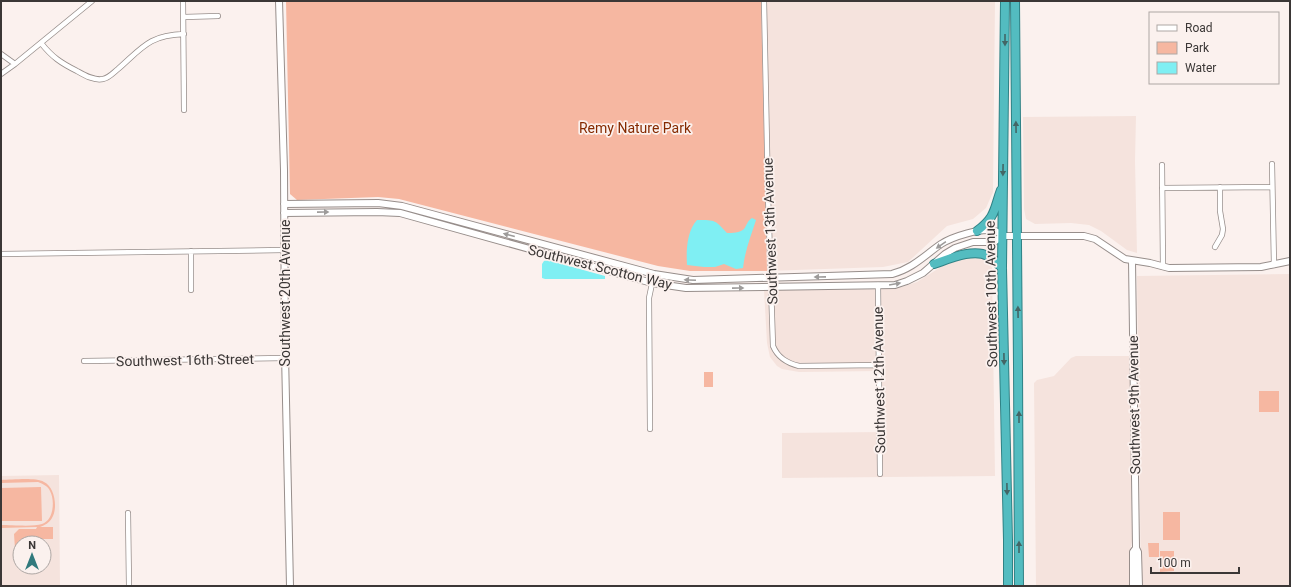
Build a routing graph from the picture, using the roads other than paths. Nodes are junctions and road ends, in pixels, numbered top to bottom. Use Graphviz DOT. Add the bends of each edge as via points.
graph roads {
  1 [pos="92,1"];
  2 [pos="183,1"];
  3 [pos="279,1"];
  4 [pos="764,1"];
  5 [pos="1005,1"];
  6 [pos="1015,1"];
  7 [pos="184,16"];
  8 [pos="218,16"];
  9 [pos="184,34"];
  10 [pos="41,43"];
  11 [pos="1,54"];
  12 [pos="15,64"];
  13 [pos="1,74"];
  14 [pos="184,110"];
  15 [pos="1272,164"];
  16 [pos="1162,165"];
  17 [pos="1003,185"];
  18 [pos="1220,187"];
  19 [pos="1272,187"];
  20 [pos="1162,188"];
  21 [pos="284,204"];
  22 [pos="284,213"];
  23 [pos="442,216"];
  24 [pos="440,224"];
  25 [pos="977,231"];
  26 [pos="1002,236"];
  27 [pos="1017,236"];
  28 [pos="1215,247"];
  29 [pos="284,250"];
  30 [pos="191,251"];
  31 [pos="1,254"];
  32 [pos="1132,261"];
  33 [pos="1290,261"];
  34 [pos="934,264"];
  35 [pos="1274,265"];
  36 [pos="1163,267"];
  37 [pos="1002,268"];
  38 [pos="654,274"];
  39 [pos="771,278"];
  40 [pos="652,283"];
  41 [pos="878,285"];
  42 [pos="772,287"];
  43 [pos="191,290"];
  44 [pos="285,358"];
  45 [pos="84,361"];
  46 [pos="879,365"];
  47 [pos="650,429"];
  48 [pos="880,474"];
  49 [pos="128,513"];
  50 [pos="1136,548"];
  51 [pos="129,586"];
  52 [pos="290,586"];
  53 [pos="1008,586"];
  54 [pos="1019,586"];
  55 [pos="1133,586"];
  56 [pos="1138,586"];
  1 -- 10 [label="street"];
  2 -- 7 [label="street"];
  3 -- 21 [label="street, Southwest 20th Avenue"];
  4 -- 39 [label="street, Southwest 13th Avenue"];
  5 -- 17 [label="highway, Southwest 10th Avenue, one-way"];
  27 -- 6 [label="highway, Southwest 10th Avenue, one-way"];
  7 -- 8 [label="street"];
  7 -- 9 [label="street"];
  9 -- 10 [label="street" via="151,41 108,78 102,80 60,62"];
  9 -- 14 [label="street"];
  10 -- 12 [label="street"];
  11 -- 12 [label="street"];
  12 -- 13 [label="street"];
  15 -- 19 [label="street"];
  16 -- 20 [label="street"];
  17 -- 25 [label="highway" via="994,213"];
  17 -- 26 [label="highway, Southwest 10th Avenue"];
  18 -- 19 [label="street"];
  18 -- 20 [label="street"];
  18 -- 28 [label="street" via="1223,229"];
  19 -- 35 [label="street"];
  20 -- 36 [label="street"];
  21 -- 22 [label="street, Southwest 20th Avenue"];
  21 -- 23 [label="street, Southwest Scotton Way" via="388,204"];
  22 -- 24 [label="street, Southwest Scotton Way, one-way" via="394,212"];
  22 -- 29 [label="street, Southwest 20th Avenue"];
  23 -- 24 [label="street"];
  38 -- 23 [label="street, Southwest Scotton Way, one-way"];
  24 -- 40 [label="street, Southwest Scotton Way"];
  25 -- 26 [label="street, Southwest Scotton Way" via="994,230"];
  25 -- 39 [label="street, Southwest Scotton Way, one-way" via="947,241 912,266 892,274"];
  26 -- 27 [label="street, Southwest Scotton Way"];
  26 -- 34 [label="street, Southwest Scotton Way" via="994,242 973,242 955,248"];
  26 -- 37 [label="highway, Southwest 10th Avenue"];
  27 -- 32 [label="street, Southwest Scotton Way" via="1084,236 1095,239 1118,256"];
  54 -- 27 [label="highway, Southwest 10th Avenue, one-way"];
  29 -- 30 [label="street"];
  29 -- 44 [label="street, Southwest 20th Avenue"];
  30 -- 31 [label="street"];
  30 -- 43 [label="street"];
  32 -- 36 [label="street, Southwest Scotton Way"];
  32 -- 50 [label="street, Southwest 9th Avenue"];
  33 -- 35 [label="street, Southwest Scotton Way"];
  34 -- 37 [label="highway" via="963,255 982,254 993,259"];
  41 -- 34 [label="street, Southwest Scotton Way, one-way" via="894,285 907,281"];
  35 -- 36 [label="street, Southwest Scotton Way"];
  37 -- 53 [label="highway, Southwest 10th Avenue, one-way"];
  39 -- 38 [label="street, Southwest Scotton Way, one-way" via="693,280"];
  38 -- 40 [label="street"];
  39 -- 42 [label="street, Southwest 13th Avenue"];
  40 -- 42 [label="street, Southwest Scotton Way, one-way" via="686,288"];
  40 -- 47 [label="street" via="649,298"];
  41 -- 42 [label="street, Southwest Scotton Way"];
  41 -- 46 [label="street, Southwest 12th Avenue"];
  42 -- 46 [label="street, Southwest 13th Avenue" via="773,346 780,357 788,363 799,366"];
  44 -- 45 [label="street, Southwest 16th Street"];
  44 -- 52 [label="street, Southwest 20th Avenue"];
  46 -- 48 [label="street, Southwest 12th Avenue"];
  49 -- 51 [label="street"];
  50 -- 55 [label="street, Southwest 9th Avenue" via="1133,552"];
  50 -- 56 [label="street, Southwest 9th Avenue"];
}
